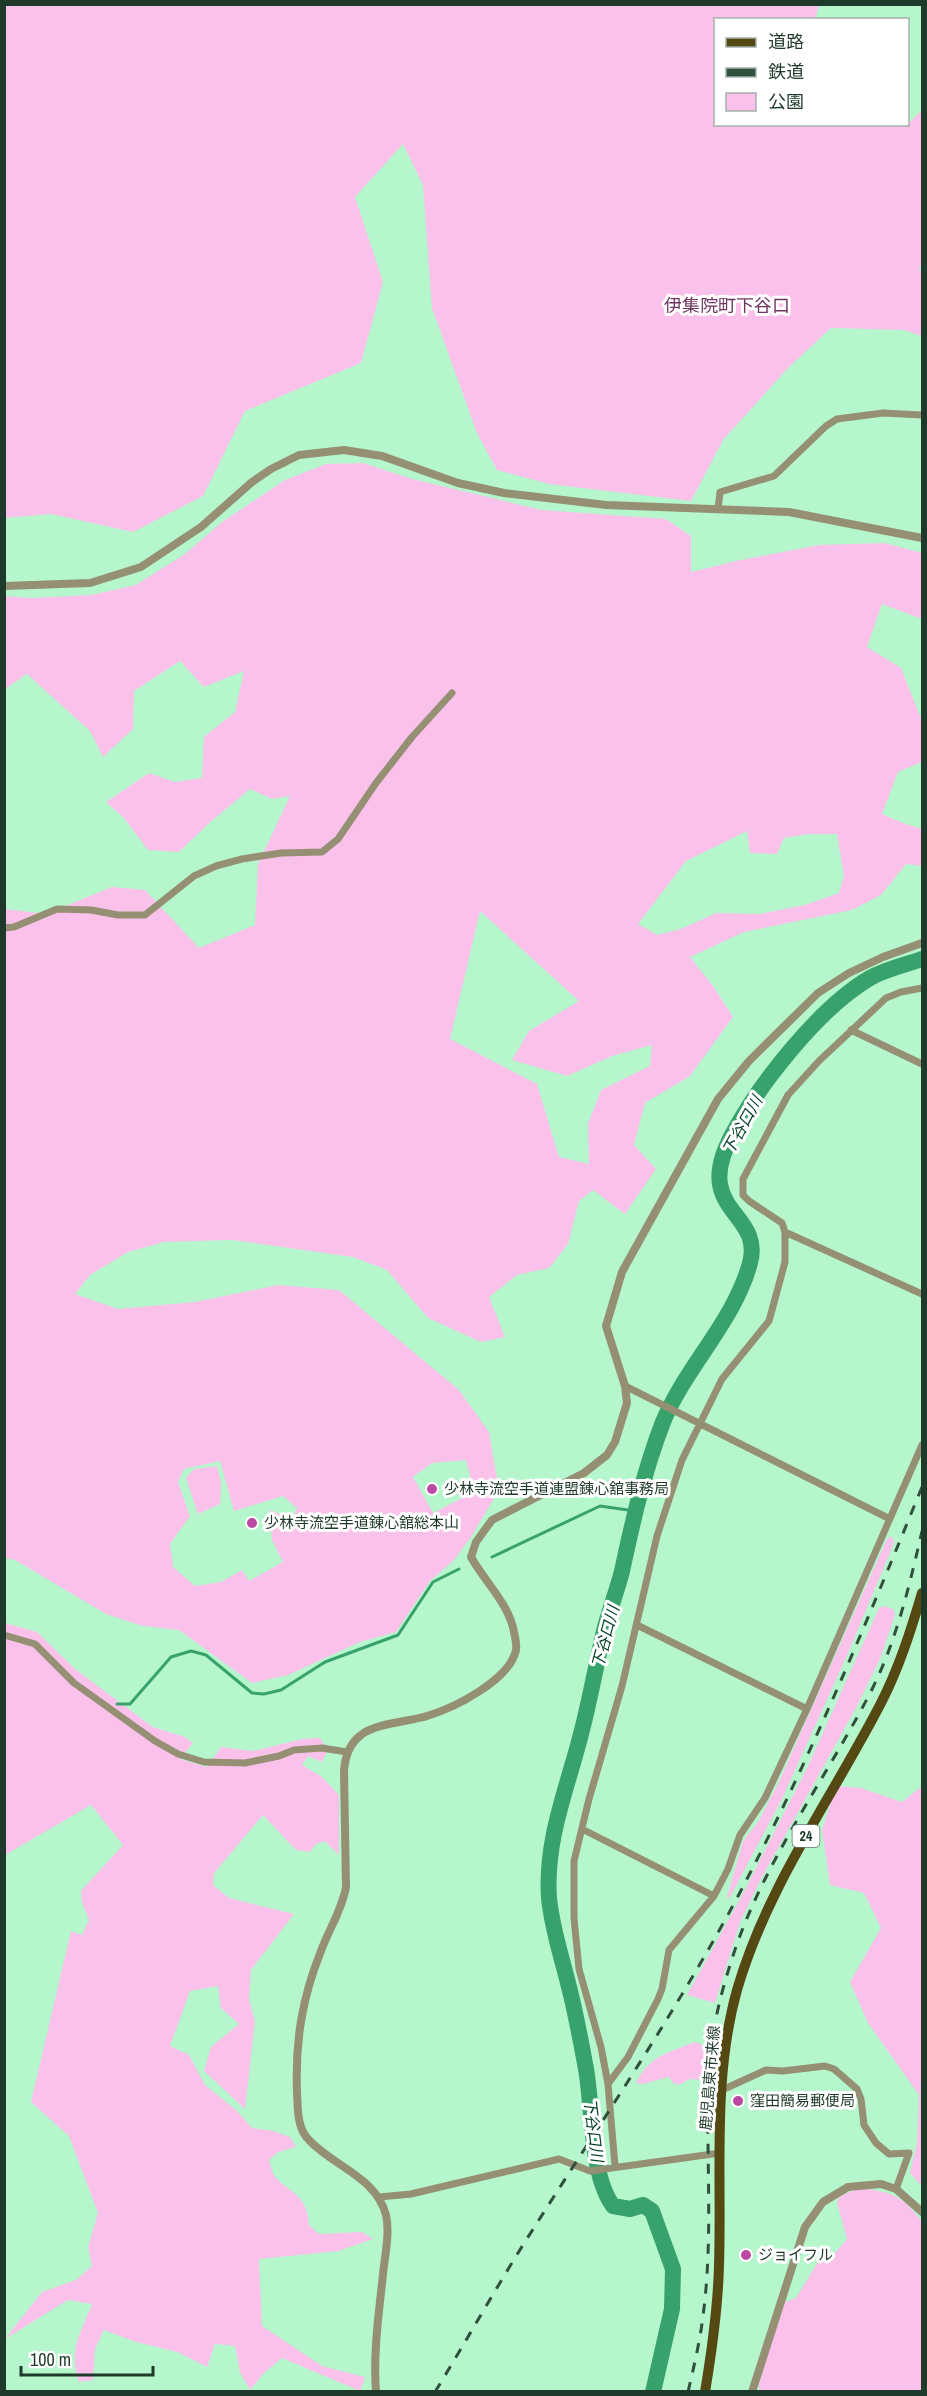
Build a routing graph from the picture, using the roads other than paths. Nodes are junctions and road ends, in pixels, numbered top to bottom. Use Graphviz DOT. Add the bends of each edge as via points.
graph roads {
  1 [pos="922,415"];
  2 [pos="718,509"];
  3 [pos="922,538"];
  4 [pos="4,586"];
  5 [pos="452,693"];
  6 [pos="4,928"];
  7 [pos="922,943"];
  8 [pos="922,988"];
  9 [pos="851,1030"];
  10 [pos="922,1064"];
  11 [pos="784,1232"];
  12 [pos="922,1294"];
  13 [pos="625,1386"];
  14 [pos="699,1422"];
  15 [pos="922,1445"];
  16 [pos="890,1519"];
  17 [pos="922,1593"];
  18 [pos="637,1625"];
  19 [pos="4,1635"];
  20 [pos="807,1709"];
  21 [pos="347,1752"];
  22 [pos="582,1829"];
  23 [pos="714,1896"];
  24 [pos="608,2084"];
  25 [pos="722,2090"];
  26 [pos="720,2153"];
  27 [pos="612,2167"];
  28 [pos="896,2188"];
  29 [pos="379,2197"];
  30 [pos="922,2212"];
  31 [pos="376,2391"];
  32 [pos="705,2391"];
  33 [pos="752,2391"];
  1 -- 2 [label="street" via="883,413 837,419 774,476 720,492"];
  2 -- 3 [label="street" via="789,512"];
  2 -- 4 [label="street" via="606,505 504,493 458,483 369,453 322,451 299,455 271,469 201,527 141,567 90,583"];
  5 -- 6 [label="street" via="412,737 329,848 322,852 281,853 216,866 194,876 145,915 57,909"];
  7 -- 13 [label="street" via="883,957 818,993 749,1061 717,1099 622,1272 612,1302 606,1326"];
  8 -- 9 [label="street" via="886,998"];
  9 -- 10 [label="street"];
  9 -- 11 [label="street" via="788,1095 743,1179 743,1195 778,1219"];
  11 -- 12 [label="street"];
  11 -- 14 [label="street" via="785,1262 769,1321 722,1379"];
  13 -- 14 [label="street"];
  13 -- 21 [label="street" via="627,1404 607,1455 584,1473 492,1520 476,1542 471,1557 508,1613 514,1630 516,1649 504,1669 479,1691 429,1716 369,1730"];
  14 -- 16 [label="street"];
  14 -- 18 [label="street" via="657,1536"];
  15 -- 16 [label="street"];
  16 -- 20 [label="street"];
  17 -- 25 [label="main road, 鹿児島東市来線 / 24" via="898,1665 880,1703 755,1934 729,2021"];
  18 -- 20 [label="street"];
  18 -- 22 [label="street"];
  19 -- 21 [label="street" via="35,1644 74,1683 178,1754 204,1762 245,1762 294,1750 322,1748"];
  20 -- 23 [label="street" via="765,1798 740,1835"];
  21 -- 29 [label="street" via="344,1770 348,1873 343,1902 314,1968 299,2025 298,2114 307,2139"];
  22 -- 23 [label="street"];
  22 -- 24 [label="street" via="574,1861 578,1959"];
  23 -- 24 [label="street" via="669,1950 658,1999 628,2057"];
  24 -- 27 [label="street"];
  25 -- 26 [label="main road, 鹿児島東市来線 / 24"];
  25 -- 28 [label="street" via="766,2070 825,2066 834,2069 857,2089 864,2125 876,2143 889,2154 909,2153"];
  26 -- 27 [label="street"];
  26 -- 32 [label="main road, 鹿児島東市来線 / 24" via="718,2303"];
  27 -- 29 [label="street" via="583,2170 559,2159 411,2194"];
  28 -- 30 [label="street"];
  28 -- 33 [label="street" via="873,2183 848,2187 814,2212 804,2227"];
  29 -- 31 [label="street" via="387,2230 374,2358"];
}
